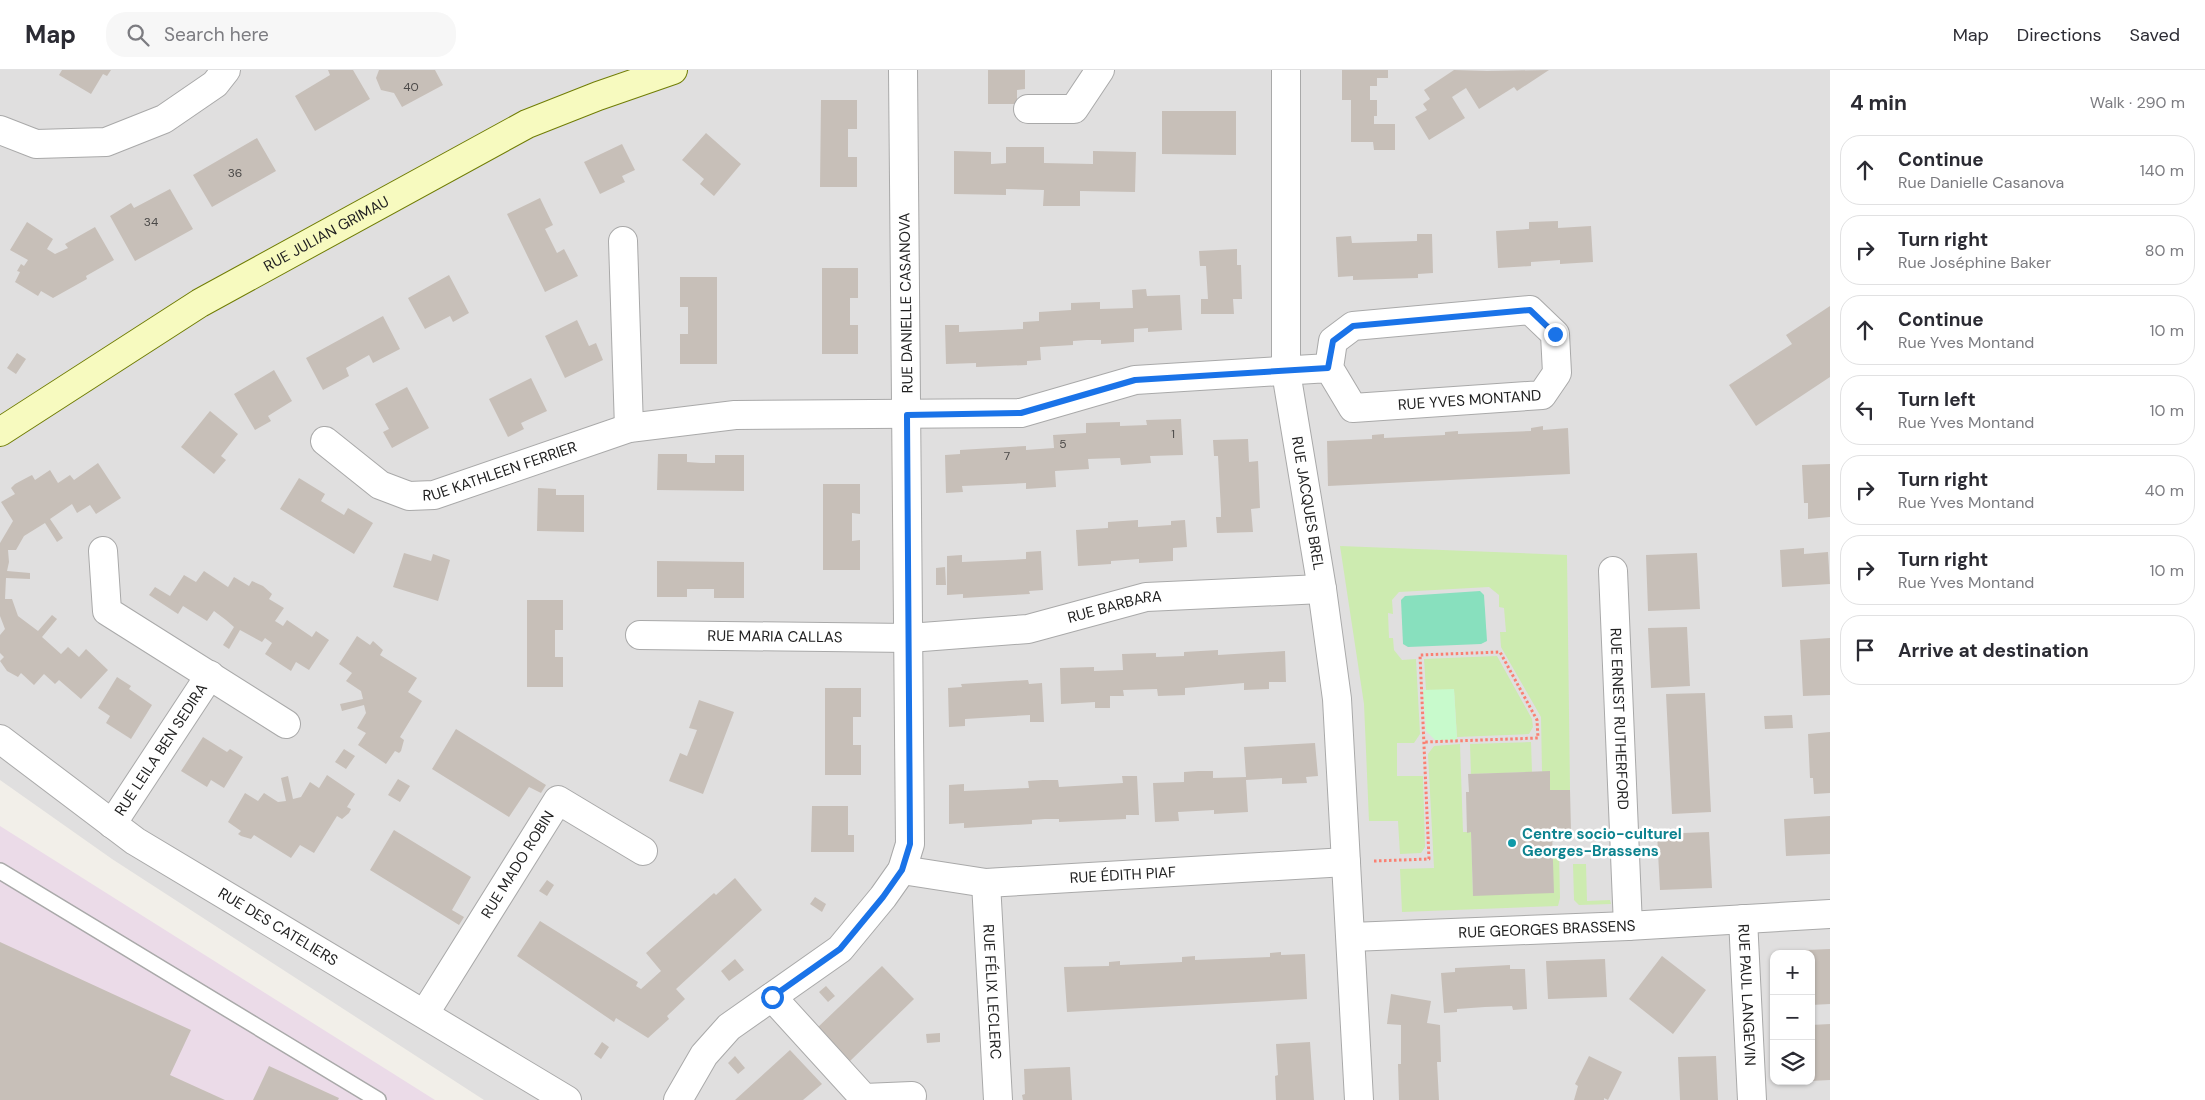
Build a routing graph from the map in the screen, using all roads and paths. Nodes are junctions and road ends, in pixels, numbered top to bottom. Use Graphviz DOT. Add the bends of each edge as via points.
graph roads {
  1 [pos="226,70"];
  2 [pos="672,70"];
  3 [pos="903,70"];
  4 [pos="1100,70"];
  5 [pos="1286,70"];
  6 [pos="1028,109"];
  7 [pos="0,130"];
  8 [pos="623,241"];
  9 [pos="1328,368"];
  10 [pos="1286,372"];
  11 [pos="907,415"];
  12 [pos="629,428"];
  13 [pos="0,432"];
  14 [pos="325,441"];
  15 [pos="103,551"];
  16 [pos="1613,572"];
  17 [pos="1322,589"];
  18 [pos="640,635"];
  19 [pos="909,638"];
  20 [pos="210,675"];
  21 [pos="286,724"];
  22 [pos="0,739"];
  23 [pos="1425,742"];
  24 [pos="112,824"];
  25 [pos="643,852"];
  26 [pos="1346,862"];
  27 [pos="902,870"];
  28 [pos="0,871"];
  29 [pos="986,883"];
  30 [pos="1830,914"];
  31 [pos="1742,919"];
  32 [pos="1628,926"];
  33 [pos="1351,937"];
  34 [pos="772,997"];
  35 [pos="425,1014"];
  36 [pos="912,1096"];
  37 [pos="378,1100"];
  38 [pos="567,1100"];
  39 [pos="678,1100"];
  40 [pos="998,1100"];
  41 [pos="1359,1100"];
  42 [pos="1752,1100"];
  1 -- 7 [label="street" via="215,84 164,119 106,142 36,144"];
  2 -- 13 [label="street, RUE JULIAN GRIMAU" via="527,124 200,304"];
  3 -- 11 [label="street, RUE DANIELLE CASANOVA"];
  4 -- 6 [label="street" via="1074,109"];
  5 -- 10 [label="street, RUE JACQUES BREL"];
  8 -- 12 [label="street"];
  9 -- 9 [label="street, RUE YVES MONTAND" via="1353,408 1542,395 1557,373 1555,334 1530,310 1353,326 1333,341"];
  9 -- 10 [label="street"];
  10 -- 11 [label="street, RUE KATHLEEN FERRIER" via="1135,380 1021,413"];
  10 -- 17 [label="street, RUE JACQUES BREL"];
  11 -- 12 [label="street, RUE KATHLEEN FERRIER" via="735,415"];
  11 -- 19 [label="street, RUE DANIELLE CASANOVA"];
  12 -- 14 [label="street, RUE KATHLEEN FERRIER" via="434,495 417,496 380,485"];
  15 -- 20 [label="street, RUE LEILA BEN SEDIRA" via="107,612"];
  16 -- 32 [label="street, RUE ERNEST RUTHERFORD"];
  17 -- 19 [label="street, RUE BARBARA" via="1146,597 1028,629"];
  17 -- 26 [label="street, RUE JACQUES BREL" via="1337,699"];
  18 -- 19 [label="street, RUE MARIA CALLAS"];
  19 -- 27 [label="street, RUE DANIELLE CASANOVA" via="910,844"];
  20 -- 21 [label="street, RUE LEILA BEN SEDIRA"];
  20 -- 24 [label="street, RUE LEILA BEN SEDIRA"];
  22 -- 24 [label="street, RUE DES CATELIERS"];
  23 -- 23 [label="path" via="1420,655 1500,652 1537,720 1538,738"];
  23 -- 26 [label="path" via="1429,859"];
  24 -- 35 [label="street, RUE DES CATELIERS" via="135,841"];
  25 -- 35 [label="street, RUE MADO ROBIN" via="558,800"];
  26 -- 29 [label="street, RUE ÉDITH PIAF"];
  26 -- 33 [label="street, RUE JACQUES BREL"];
  27 -- 29 [label="street, RUE ÉDITH PIAF"];
  27 -- 34 [label="street, RUE DANIELLE CASANOVA" via="840,949"];
  28 -- 37 [label="lane"];
  29 -- 40 [label="street, RUE FÉLIX LECLERC"];
  30 -- 31 [label="street, RUE PAUL LANGEVIN"];
  31 -- 32 [label="street, RUE GEORGES BRASSENS"];
  31 -- 42 [label="street, RUE PAUL LANGEVIN"];
  32 -- 33 [label="street, RUE GEORGES BRASSENS"];
  33 -- 41 [label="street, RUE JACQUES BREL"];
  34 -- 36 [label="street" via="864,1098"];
  34 -- 39 [label="street, RUE DANIELLE CASANOVA" via="730,1027 704,1054"];
  35 -- 38 [label="street, RUE DES CATELIERS"];
}
